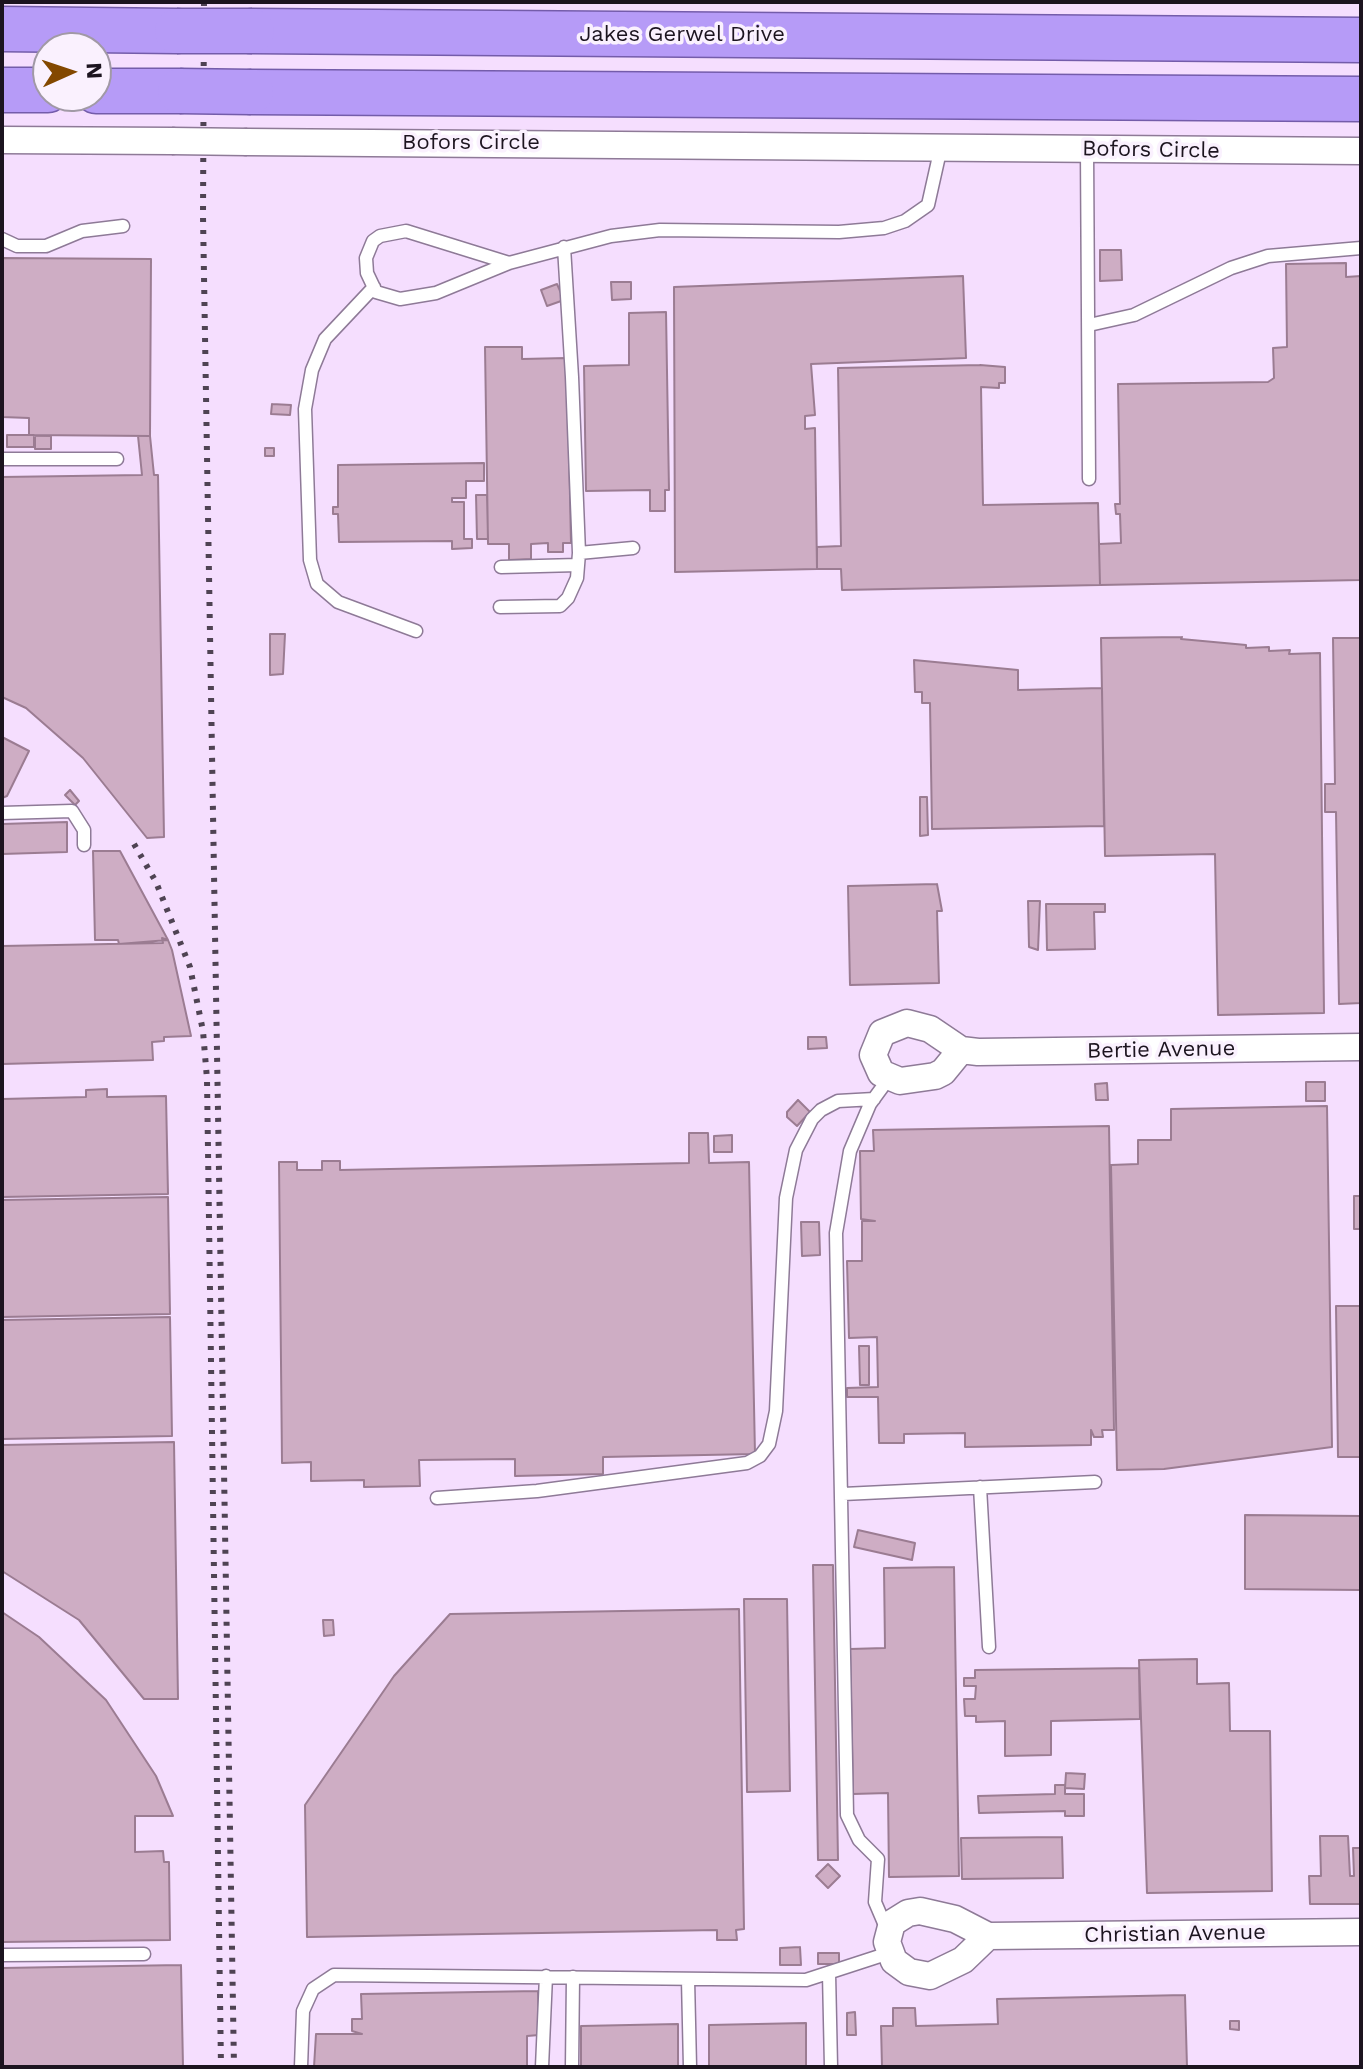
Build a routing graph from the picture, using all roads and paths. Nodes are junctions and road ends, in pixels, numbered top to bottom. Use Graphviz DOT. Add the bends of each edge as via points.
graph roads {
  1 [pos="2,29"];
  2 [pos="1361,40"];
  3 [pos="2,90"];
  4 [pos="32,90"];
  5 [pos="112,91"];
  6 [pos="1361,99"];
  7 [pos="2,140"];
  8 [pos="941,147"];
  9 [pos="1087,149"];
  10 [pos="1361,151"];
  11 [pos="123,226"];
  12 [pos="2,239"];
  13 [pos="564,247"];
  14 [pos="1361,248"];
  15 [pos="509,263"];
  16 [pos="374,287"];
  17 [pos="1089,325"];
  18 [pos="2,459"];
  19 [pos="117,459"];
  20 [pos="1089,479"];
  21 [pos="633,548"];
  22 [pos="578,559"];
  23 [pos="501,567"];
  24 [pos="500,607"];
  25 [pos="416,631"];
  26 [pos="2,813"];
  27 [pos="84,845"];
  28 [pos="1361,1047"];
  29 [pos="961,1050"];
  30 [pos="889,1078"];
  31 [pos="874,1099"];
  32 [pos="1095,1482"];
  33 [pos="980,1487"];
  34 [pos="843,1494"];
  35 [pos="437,1498"];
  36 [pos="989,1647"];
  37 [pos="1361,1932"];
  38 [pos="988,1936"];
  39 [pos="888,1942"];
  40 [pos="144,1954"];
  41 [pos="2,1955"];
  42 [pos="829,1973"];
  43 [pos="546,1976"];
  44 [pos="573,1977"];
  45 [pos="688,1979"];
  46 [pos="301,2067"];
  47 [pos="542,2067"];
  48 [pos="572,2067"];
  49 [pos="690,2067"];
  50 [pos="831,2067"];
  1 -- 2 [label="highway, Jakes Gerwel Drive, bridge"];
  3 -- 4 [label="highway"];
  5 -- 6 [label="highway, bridge"];
  7 -- 8 [label="street, Bofors Circle, bridge"];
  8 -- 9 [label="street, Bofors Circle"];
  8 -- 13 [label="lane" via="928,205 884,228 660,230"];
  9 -- 10 [label="street, Bofors Circle"];
  9 -- 17 [label="lane"];
  11 -- 12 [label="lane" via="82,231 46,246 17,246"];
  13 -- 15 [label="lane"];
  13 -- 22 [label="lane"];
  14 -- 17 [label="lane" via="1268,256 1134,315"];
  15 -- 16 [label="lane" via="417,297 392,300"];
  15 -- 16 [label="lane" via="421,233 394,231 368,249 367,273"];
  16 -- 25 [label="lane" via="325,339 309,380 305,418 310,560 317,584 338,602"];
  17 -- 20 [label="lane"];
  18 -- 19 [label="lane"];
  21 -- 22 [label="lane"];
  22 -- 23 [label="lane"];
  22 -- 24 [label="lane" via="573,589 560,606"];
  26 -- 27 [label="lane" via="72,811 84,830"];
  28 -- 29 [label="street, Bertie Avenue"];
  29 -- 30 [label="street" via="935,1076"];
  29 -- 30 [label="street" via="930,1029 893,1025 882,1033 873,1055 876,1068"];
  30 -- 31 [label="lane"];
  31 -- 34 [label="lane" via="850,1151 836,1233"];
  31 -- 35 [label="lane" via="838,1101 821,1110 796,1150 786,1198 776,1411 769,1444 760,1456 747,1463 537,1491"];
  32 -- 33 [label="lane"];
  33 -- 34 [label="lane"];
  33 -- 36 [label="lane"];
  34 -- 39 [label="lane" via="847,1815 859,1840 878,1859 875,1902"];
  37 -- 38 [label="street, Christian Avenue"];
  38 -- 39 [label="street, Christian Avenue" via="955,1919 920,1911 901,1916"];
  38 -- 39 [label="street" via="963,1960 930,1976 909,1972"];
  39 -- 42 [label="lane"];
  40 -- 41 [label="lane"];
  42 -- 45 [label="lane" via="806,1980"];
  42 -- 50 [label="lane"];
  43 -- 44 [label="lane"];
  43 -- 46 [label="lane" via="334,1975 308,1999 301,2024"];
  43 -- 47 [label="lane"];
  44 -- 45 [label="lane"];
  44 -- 48 [label="lane"];
  45 -- 49 [label="lane"];
}
